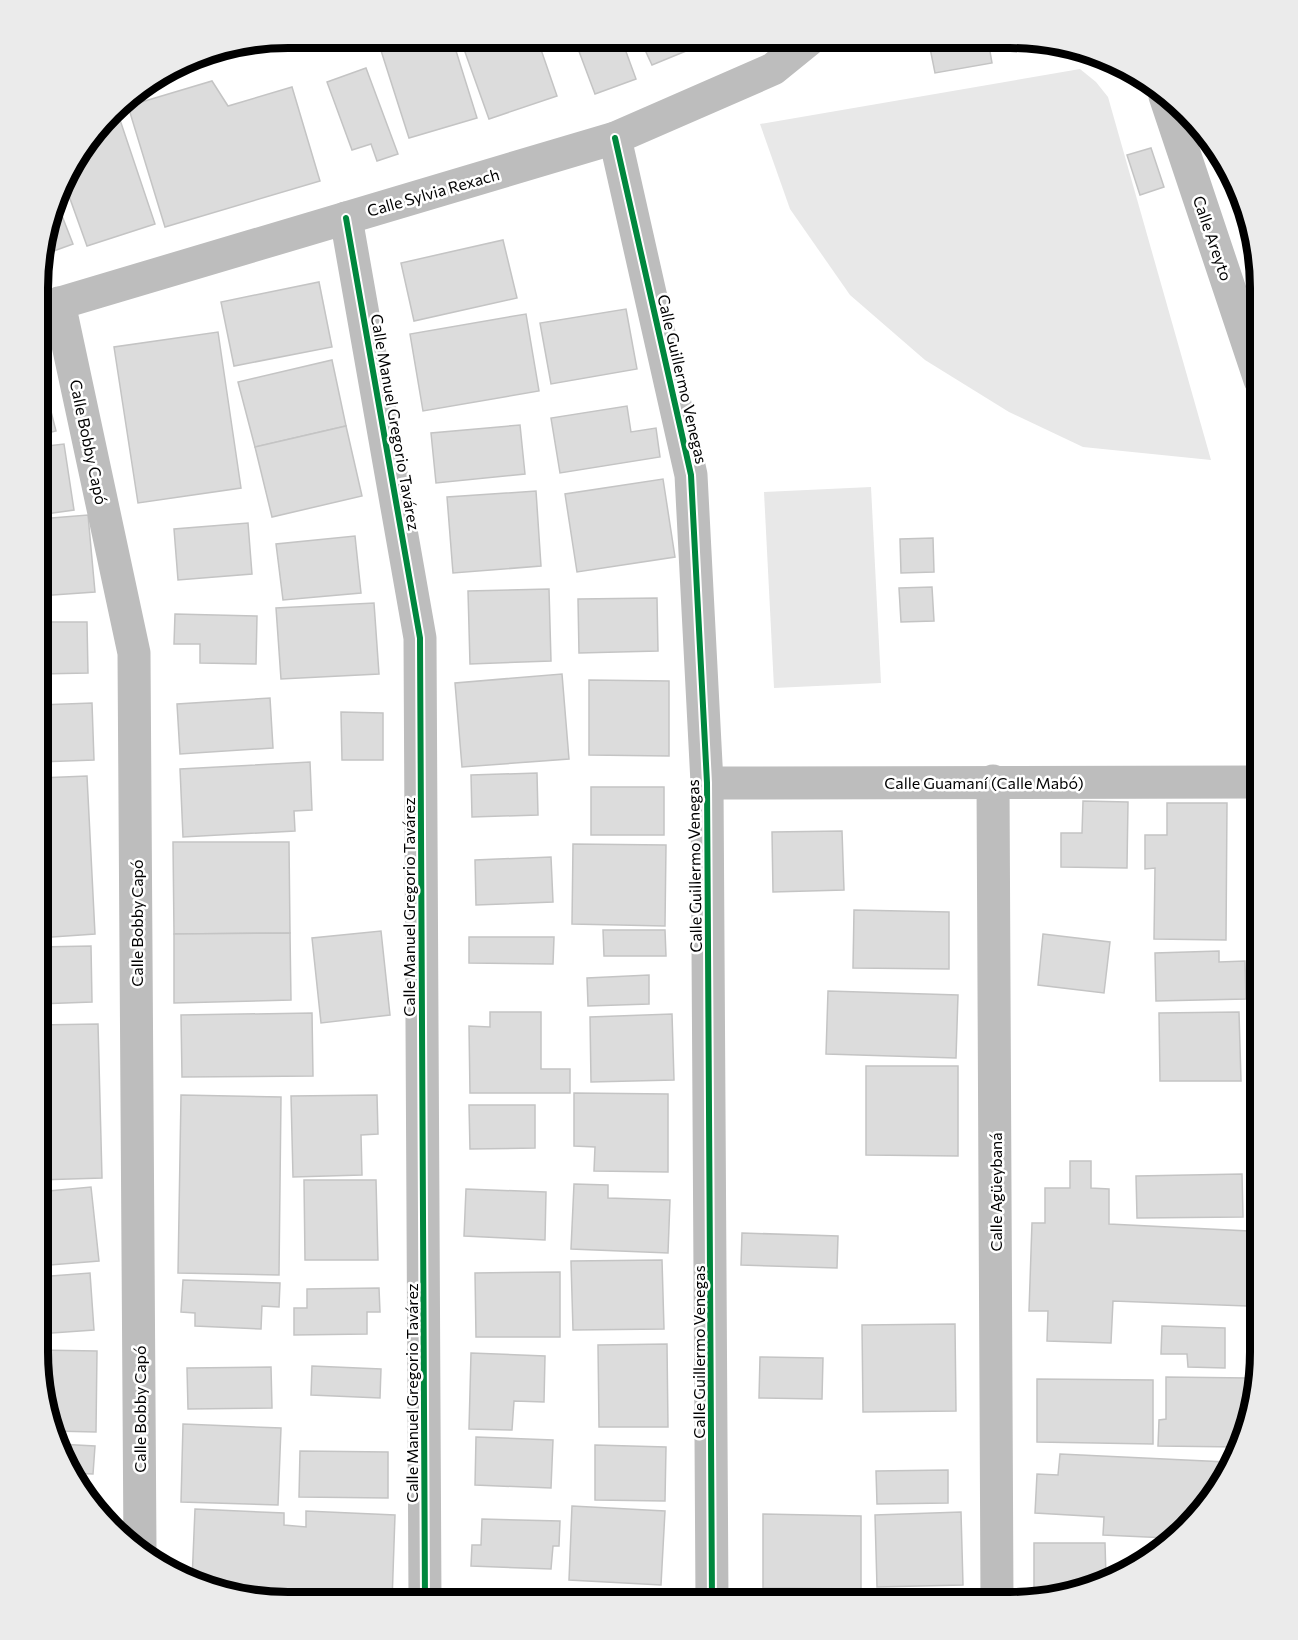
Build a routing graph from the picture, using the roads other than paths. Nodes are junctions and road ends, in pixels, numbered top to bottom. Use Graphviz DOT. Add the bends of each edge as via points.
graph roads {
  1 [pos="799,48"];
  2 [pos="1169,109"];
  3 [pos="615,138"];
  4 [pos="346,218"];
  5 [pos="49,306"];
  6 [pos="1250,350"];
  7 [pos="993,782"];
  8 [pos="1250,782"];
  9 [pos="707,783"];
  10 [pos="140,1540"];
  11 [pos="425,1592"];
  12 [pos="712,1592"];
  13 [pos="997,1592"];
  1 -- 3 [label="street, Calle Sylvia Rexach" via="773,69"];
  2 -- 6 [label="street, Calle Areyto"];
  3 -- 4 [label="street, Calle Sylvia Rexach"];
  3 -- 9 [label="street, Calle Guillermo Venegas" via="691,475"];
  4 -- 5 [label="street, Calle Sylvia Rexach"];
  4 -- 11 [label="street, Calle Manuel Gregorio Tavárez" via="420,638"];
  5 -- 10 [label="street, Calle Bobby Capó" via="134,653"];
  7 -- 8 [label="street, Calle Guamaní (Calle Mabó)"];
  7 -- 9 [label="street, Calle Guamaní (Calle Mabó)"];
  7 -- 13 [label="street, Calle Agüeybaná"];
  9 -- 12 [label="street, Calle Guillermo Venegas"];
}
